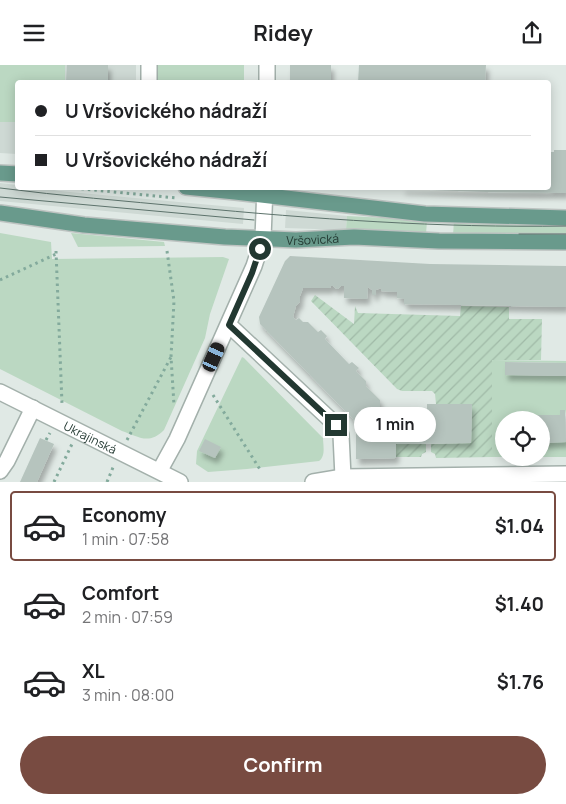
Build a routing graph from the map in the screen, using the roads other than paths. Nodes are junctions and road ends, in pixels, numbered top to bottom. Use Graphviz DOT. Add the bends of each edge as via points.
graph roads {
  1 [pos="149,65"];
  2 [pos="267,65"];
  3 [pos="149,80"];
  4 [pos="267,80"];
  5 [pos="0,173"];
  6 [pos="15,174"];
  7 [pos="265,192"];
  8 [pos="185,193"];
  9 [pos="0,213"];
  10 [pos="441,215"];
  11 [pos="566,218"];
  12 [pos="263,238"];
  13 [pos="439,241"];
  14 [pos="566,242"];
  15 [pos="229,325"];
  16 [pos="0,391"];
  17 [pos="33,408"];
  18 [pos="160,470"];
  19 [pos="0,471"];
  20 [pos="566,474"];
  21 [pos="343,477"];
  22 [pos="479,478"];
  23 [pos="180,481"];
  24 [pos="313,481"];
  1 -- 3 [label="street"];
  2 -- 4 [label="street"];
  5 -- 6 [label="main road"];
  7 -- 8 [label="main road"];
  7 -- 10 [label="main road"];
  7 -- 12 [label="street"];
  9 -- 12 [label="main road, Vršovická" via="133,230"];
  10 -- 11 [label="main road"];
  10 -- 13 [label="main road"];
  12 -- 13 [label="main road, Vršovická" via="354,237"];
  12 -- 15 [label="street"];
  13 -- 14 [label="main road, Vršovická"];
  15 -- 18 [label="street"];
  15 -- 21 [label="street" via="336,425 341,435"];
  16 -- 17 [label="street, Ukrajinská"];
  17 -- 18 [label="street, Ukrajinská"];
  17 -- 19 [label="street"];
  18 -- 23 [label="street, Ukrajinská"];
  20 -- 22 [label="street"];
  21 -- 22 [label="street"];
  21 -- 24 [label="street"];
}
